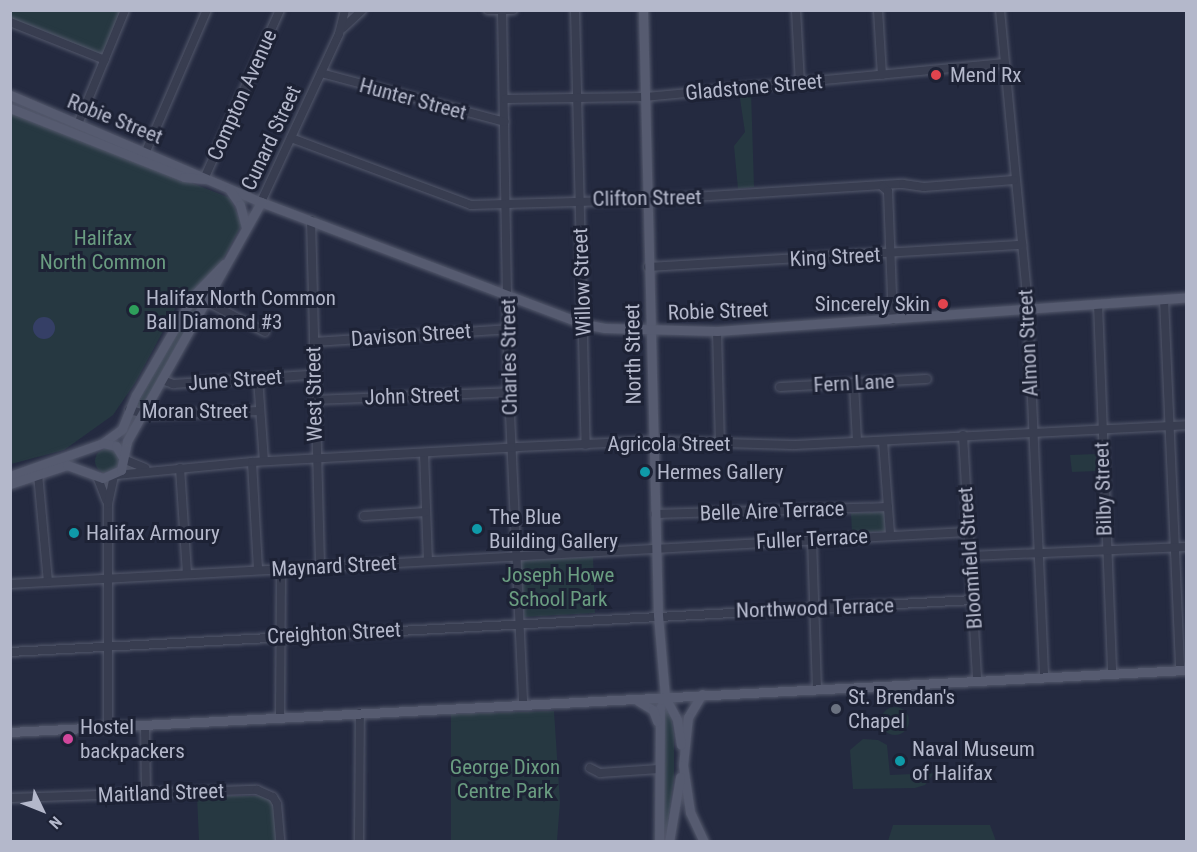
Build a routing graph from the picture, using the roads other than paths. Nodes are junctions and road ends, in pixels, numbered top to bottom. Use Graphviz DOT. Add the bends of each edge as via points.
graph roads {
  1 [pos="125,10"];
  2 [pos="207,10"];
  3 [pos="280,10"];
  4 [pos="345,10"];
  5 [pos="362,10"];
  6 [pos="488,10"];
  7 [pos="513,10"];
  8 [pos="575,10"];
  9 [pos="643,10"];
  10 [pos="796,10"];
  11 [pos="878,10"];
  12 [pos="1000,10"];
  13 [pos="502,11"];
  14 [pos="10,22"];
  15 [pos="339,34"];
  16 [pos="105,60"];
  17 [pos="1003,63"];
  18 [pos="321,73"];
  19 [pos="882,75"];
  20 [pos="800,83"];
  21 [pos="10,95"];
  22 [pos="645,97"];
  23 [pos="505,99"];
  24 [pos="578,99"];
  25 [pos="10,108"];
  26 [pos="505,122"];
  27 [pos="78,124"];
  28 [pos="291,138"];
  29 [pos="144,155"];
  30 [pos="204,179"];
  31 [pos="1014,180"];
  32 [pos="883,186"];
  33 [pos="229,189"];
  34 [pos="579,199"];
  35 [pos="646,200"];
  36 [pos="261,202"];
  37 [pos="507,204"];
  38 [pos="311,220"];
  39 [pos="246,227"];
  40 [pos="1022,245"];
  41 [pos="890,254"];
  42 [pos="231,255"];
  43 [pos="648,267"];
  44 [pos="508,294"];
  45 [pos="194,295"];
  46 [pos="1186,297"];
  47 [pos="1164,298"];
  48 [pos="206,302"];
  49 [pos="1098,304"];
  50 [pos="1028,307"];
  51 [pos="893,320"];
  52 [pos="584,324"];
  53 [pos="508,329"];
  54 [pos="717,331"];
  55 [pos="265,332"];
  56 [pos="651,332"];
  57 [pos="314,342"];
  58 [pos="309,375"];
  59 [pos="258,378"];
  60 [pos="927,379"];
  61 [pos="162,380"];
  62 [pos="854,384"];
  63 [pos="780,387"];
  64 [pos="509,392"];
  65 [pos="314,400"];
  66 [pos="129,410"];
  67 [pos="260,411"];
  68 [pos="141,415"];
  69 [pos="1186,425"];
  70 [pos="1170,426"];
  71 [pos="1101,429"];
  72 [pos="1032,432"];
  73 [pos="963,435"];
  74 [pos="653,441"];
  75 [pos="883,441"];
  76 [pos="857,442"];
  77 [pos="720,444"];
  78 [pos="100,445"];
  79 [pos="586,445"];
  80 [pos="511,447"];
  81 [pos="424,453"];
  82 [pos="123,458"];
  83 [pos="315,458"];
  84 [pos="264,461"];
  85 [pos="252,462"];
  86 [pos="180,468"];
  87 [pos="152,469"];
  88 [pos="38,474"];
  89 [pos="95,474"];
  90 [pos="10,476"];
  91 [pos="115,476"];
  92 [pos="10,484"];
  93 [pos="108,504"];
  94 [pos="888,507"];
  95 [pos="426,512"];
  96 [pos="656,514"];
  97 [pos="364,516"];
  98 [pos="968,532"];
  99 [pos="890,534"];
  100 [pos="812,539"];
  101 [pos="657,547"];
  102 [pos="1186,547"];
  103 [pos="1174,548"];
  104 [pos="1106,551"];
  105 [pos="1038,554"];
  106 [pos="970,556"];
  107 [pos="516,557"];
  108 [pos="429,561"];
  109 [pos="320,567"];
  110 [pos="258,570"];
  111 [pos="281,570"];
  112 [pos="187,574"];
  113 [pos="107,579"];
  114 [pos="48,582"];
  115 [pos="10,584"];
  116 [pos="972,600"];
  117 [pos="815,607"];
  118 [pos="658,615"];
  119 [pos="519,623"];
  120 [pos="281,636"];
  121 [pos="108,646"];
  122 [pos="10,652"];
  123 [pos="1183,670"];
  124 [pos="1112,674"];
  125 [pos="1044,677"];
  126 [pos="977,681"];
  127 [pos="817,688"];
  128 [pos="702,694"];
  129 [pos="665,697"];
  130 [pos="632,699"];
  131 [pos="523,704"];
  132 [pos="360,713"];
  133 [pos="280,717"];
  134 [pos="145,726"];
  135 [pos="108,727"];
  136 [pos="10,732"];
  137 [pos="660,732"];
  138 [pos="682,765"];
  139 [pos="590,768"];
  140 [pos="659,770"];
  141 [pos="146,793"];
  142 [pos="10,798"];
  143 [pos="669,839"];
  144 [pos="658,841"];
  145 [pos="280,842"];
  146 [pos="359,842"];
  147 [pos="704,842"];
  1 -- 16 [label="street"];
  2 -- 29 [label="street"];
  3 -- 30 [label="street, Compton Avenue"];
  4 -- 15 [label="street, Cunard Street"];
  5 -- 15 [label="street, Cunard Street"];
  6 -- 13 [label="street"];
  7 -- 13 [label="street"];
  8 -- 24 [label="street, Willow Street"];
  9 -- 22 [label="main road, North Street"];
  10 -- 20 [label="street"];
  11 -- 19 [label="street"];
  12 -- 17 [label="street, Almon Street"];
  13 -- 23 [label="street, Charles Street"];
  14 -- 16 [label="street"];
  15 -- 18 [label="street, Cunard Street"];
  16 -- 27 [label="street"];
  17 -- 19 [label="street, Gladstone Street"];
  17 -- 31 [label="street, Almon Street"];
  18 -- 26 [label="street, Hunter Street"];
  18 -- 28 [label="street, Cunard Street"];
  19 -- 20 [label="street, Gladstone Street"];
  20 -- 22 [label="street, Gladstone Street"];
  21 -- 27 [label="main road, Robie Street"];
  22 -- 24 [label="street, Gladstone Street"];
  22 -- 35 [label="main road, North Street"];
  23 -- 24 [label="street, Gladstone Street"];
  23 -- 26 [label="street, Charles Street"];
  24 -- 34 [label="street, Willow Street"];
  25 -- 29 [label="main road, Robie Street"];
  26 -- 37 [label="street, Charles Street"];
  27 -- 29 [label="main road, Robie Street"];
  28 -- 36 [label="street, Cunard Street"];
  28 -- 37 [label="street, Clifton Street" via="471,205"];
  29 -- 30 [label="main road, Robie Street" via="200,173"];
  30 -- 33 [label="main road, Robie Street"];
  31 -- 32 [label="street, Clifton Street"];
  31 -- 40 [label="street, Almon Street"];
  32 -- 35 [label="street, Clifton Street"];
  32 -- 41 [label="street" via="888,191"];
  33 -- 36 [label="main road, Robie Street"];
  33 -- 39 [label="main road" via="240,205"];
  34 -- 35 [label="street, Clifton Street"];
  34 -- 37 [label="street, Clifton Street"];
  34 -- 52 [label="street, Willow Street"];
  35 -- 43 [label="main road, North Street"];
  36 -- 38 [label="main road, Robie Street"];
  36 -- 39 [label="main road, Cunard Street"];
  37 -- 44 [label="street, Charles Street"];
  38 -- 44 [label="main road, Robie Street"];
  38 -- 57 [label="street, West Street"];
  39 -- 42 [label="main road, Cunard Street"];
  40 -- 41 [label="street, King Street"];
  40 -- 50 [label="street, Almon Street"];
  41 -- 43 [label="street, King Street"];
  41 -- 51 [label="street"];
  42 -- 45 [label="main road, Cunard Street"];
  42 -- 48 [label="main road, Cunard Street"];
  43 -- 56 [label="main road, North Street"];
  44 -- 52 [label="main road, Robie Street"];
  44 -- 53 [label="street, Charles Street"];
  45 -- 48 [label="street"];
  45 -- 66 [label="main road, Cunard Street"];
  46 -- 47 [label="main road, Robie Street"];
  47 -- 49 [label="main road, Robie Street"];
  47 -- 70 [label="street"];
  48 -- 55 [label="street"];
  48 -- 61 [label="main road, Cunard Street"];
  49 -- 50 [label="main road, Robie Street"];
  49 -- 71 [label="street, Bilby Street"];
  50 -- 51 [label="main road, Robie Street"];
  50 -- 72 [label="street, Almon Street"];
  51 -- 54 [label="main road, Robie Street"];
  52 -- 56 [label="main road, Robie Street"];
  52 -- 79 [label="street, Willow Street"];
  53 -- 57 [label="street, Davison Street"];
  53 -- 64 [label="street, Charles Street"];
  54 -- 56 [label="main road, Robie Street"];
  54 -- 77 [label="street"];
  56 -- 74 [label="main road, North Street"];
  57 -- 65 [label="street, West Street"];
  58 -- 59 [label="street, June Street"];
  59 -- 61 [label="street, June Street" via="173,384"];
  59 -- 67 [label="street"];
  60 -- 62 [label="street, Fern Lane"];
  61 -- 68 [label="main road, Cunard Street"];
  62 -- 63 [label="street, Fern Lane"];
  62 -- 76 [label="street"];
  64 -- 65 [label="street, John Street"];
  64 -- 80 [label="street, Charles Street"];
  65 -- 83 [label="street, West Street"];
  66 -- 68 [label="street, Moran Street"];
  66 -- 78 [label="main road, Cunard Street" via="122,429"];
  67 -- 68 [label="street, Moran Street"];
  67 -- 84 [label="street"];
  68 -- 82 [label="main road, Cunard Street"];
  69 -- 70 [label="street, Agricola Street"];
  70 -- 71 [label="street, Agricola Street"];
  70 -- 103 [label="street"];
  71 -- 72 [label="street, Agricola Street"];
  71 -- 104 [label="street, Bilby Street"];
  72 -- 73 [label="street, Agricola Street"];
  72 -- 105 [label="street, Almon Street"];
  73 -- 75 [label="street, Agricola Street"];
  73 -- 98 [label="street, Bloomfield Street"];
  74 -- 77 [label="street, Agricola Street"];
  74 -- 79 [label="street, Agricola Street"];
  74 -- 96 [label="main road, North Street"];
  75 -- 76 [label="street, Agricola Street"];
  75 -- 94 [label="street"];
  76 -- 77 [label="street, Agricola Street"];
  78 -- 82 [label="main road" via="116,446"];
  78 -- 89 [label="main road" via="89,457"];
  78 -- 90 [label="main road"];
  79 -- 80 [label="street, Agricola Street"];
  80 -- 81 [label="street, Agricola Street"];
  80 -- 107 [label="street, Charles Street"];
  81 -- 83 [label="street, Agricola Street"];
  81 -- 95 [label="street"];
  82 -- 87 [label="street, Agricola Street"];
  82 -- 91 [label="main road"];
  83 -- 84 [label="street, Agricola Street"];
  83 -- 109 [label="street, West Street"];
  84 -- 85 [label="street, Agricola Street"];
  85 -- 86 [label="street, Agricola Street"];
  85 -- 110 [label="street"];
  86 -- 87 [label="street, Agricola Street"];
  86 -- 112 [label="street"];
  87 -- 91 [label="street, Agricola Street"];
  88 -- 89 [label="main road" via="66,465"];
  88 -- 92 [label="main road"];
  88 -- 114 [label="street"];
  89 -- 91 [label="main road"];
  89 -- 93 [label="street"];
  91 -- 93 [label="street"];
  93 -- 113 [label="street"];
  94 -- 96 [label="street, Belle Aire Terrace"];
  94 -- 99 [label="street"];
  95 -- 97 [label="street"];
  95 -- 108 [label="street"];
  96 -- 101 [label="main road, North Street"];
  98 -- 99 [label="street, Fuller Terrace"];
  98 -- 106 [label="street, Bloomfield Street"];
  99 -- 100 [label="street, Fuller Terrace"];
  100 -- 101 [label="street, Fuller Terrace"];
  100 -- 117 [label="street"];
  101 -- 107 [label="street, Maynard Street"];
  101 -- 118 [label="main road, North Street"];
  102 -- 103 [label="street"];
  103 -- 104 [label="street"];
  103 -- 123 [label="street"];
  104 -- 105 [label="street"];
  104 -- 124 [label="street, Bilby Street"];
  105 -- 106 [label="street"];
  105 -- 125 [label="street, Almon Street"];
  106 -- 116 [label="street, Bloomfield Street"];
  107 -- 108 [label="street, Maynard Street"];
  107 -- 119 [label="street, Charles Street"];
  108 -- 109 [label="street, Maynard Street"];
  109 -- 111 [label="street, Maynard Street"];
  110 -- 111 [label="street, Maynard Street"];
  110 -- 112 [label="street, Maynard Street"];
  111 -- 120 [label="street"];
  112 -- 113 [label="street, Maynard Street"];
  113 -- 114 [label="street, Maynard Street"];
  113 -- 121 [label="street"];
  114 -- 115 [label="street, Maynard Street"];
  116 -- 117 [label="street, Northwood Terrace"];
  116 -- 126 [label="street, Bloomfield Street"];
  117 -- 118 [label="street, Northwood Terrace"];
  117 -- 127 [label="street"];
  118 -- 119 [label="street, Creighton Street"];
  118 -- 129 [label="main road, North Street"];
  119 -- 120 [label="street, Creighton Street"];
  119 -- 131 [label="street, Charles Street"];
  120 -- 121 [label="street, Creighton Street"];
  120 -- 133 [label="street"];
  121 -- 122 [label="street, Creighton Street"];
  121 -- 135 [label="street"];
  123 -- 124 [label="main road"];
  124 -- 125 [label="main road"];
  125 -- 126 [label="main road"];
  126 -- 127 [label="main road"];
  127 -- 128 [label="main road"];
  128 -- 129 [label="main road"];
  128 -- 138 [label="main road" via="688,717"];
  129 -- 130 [label="main road"];
  129 -- 137 [label="main road, North Street"];
  129 -- 138 [label="main road, North Street" via="677,720"];
  130 -- 131 [label="main road"];
  130 -- 137 [label="main road" via="653,710"];
  131 -- 132 [label="main road"];
  132 -- 133 [label="main road"];
  132 -- 146 [label="street"];
  133 -- 134 [label="main road"];
  134 -- 135 [label="main road"];
  134 -- 141 [label="street"];
  135 -- 136 [label="main road"];
  137 -- 140 [label="main road, North Street"];
  138 -- 143 [label="main road, North Street"];
  138 -- 147 [label="main road" via="687,802"];
  139 -- 140 [label="street" via="600,773"];
  140 -- 144 [label="main road, North Street"];
  141 -- 142 [label="street, Maitland Street"];
  141 -- 145 [label="street, Maitland Street" via="250,789 273,797 279,811"];
}
